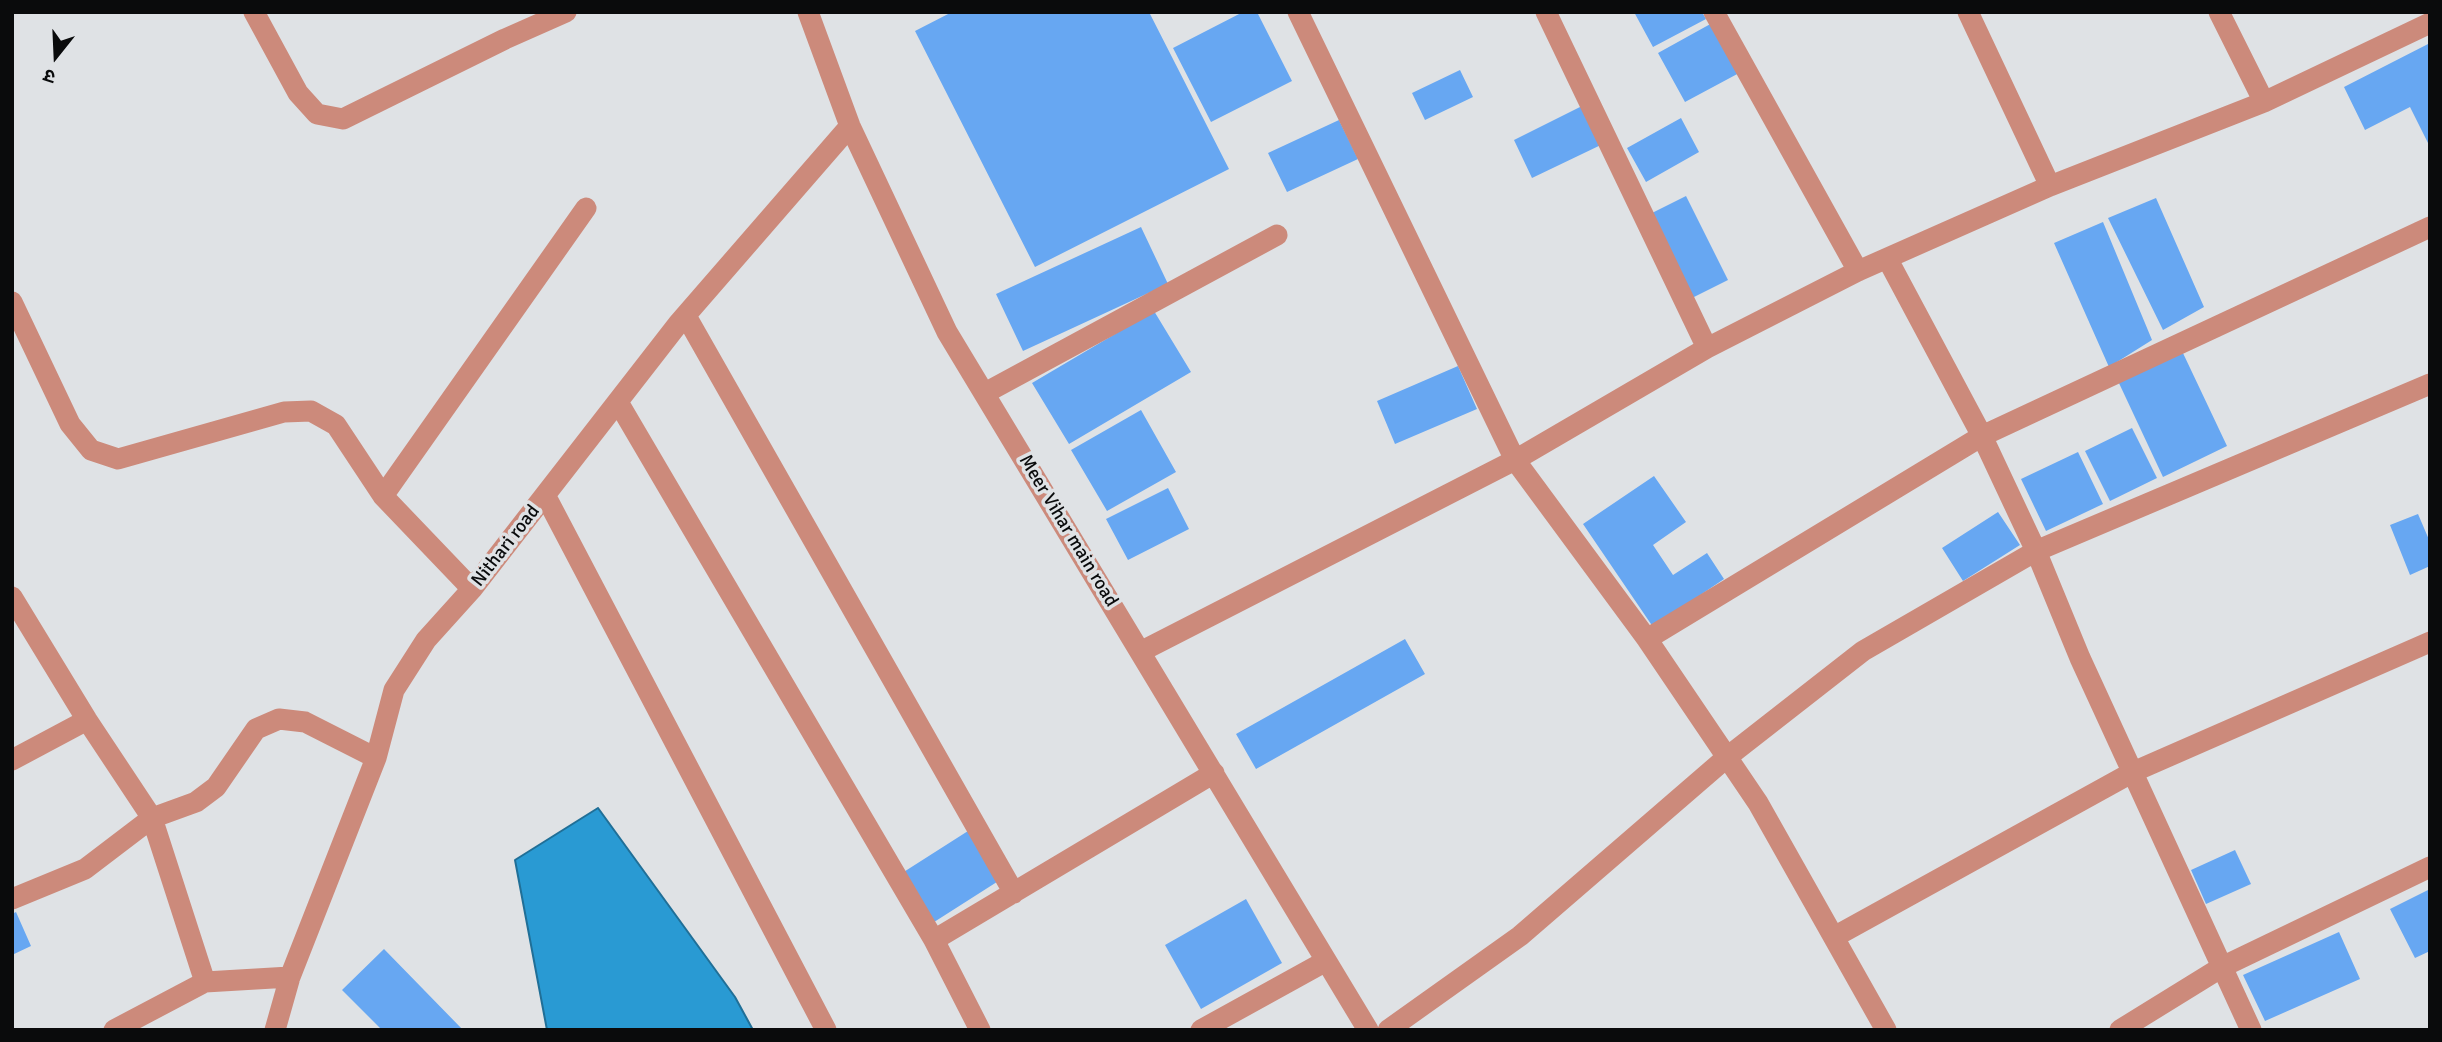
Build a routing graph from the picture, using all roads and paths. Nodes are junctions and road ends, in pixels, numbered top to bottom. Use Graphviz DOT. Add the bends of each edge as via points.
graph roads {
  1 [pos="254,12"];
  2 [pos="566,12"];
  3 [pos="808,12"];
  4 [pos="1298,12"];
  5 [pos="1546,12"];
  6 [pos="1714,12"];
  7 [pos="1968,12"];
  8 [pos="2219,12"];
  9 [pos="2430,23"];
  10 [pos="2264,102"];
  11 [pos="850,126"];
  12 [pos="2050,186"];
  13 [pos="586,208"];
  14 [pos="2430,227"];
  15 [pos="1278,235"];
  16 [pos="1888,260"];
  17 [pos="1857,271"];
  18 [pos="12,302"];
  19 [pos="686,316"];
  20 [pos="1707,348"];
  21 [pos="2430,384"];
  22 [pos="985,393"];
  23 [pos="618,402"];
  24 [pos="1982,436"];
  25 [pos="1515,460"];
  26 [pos="545,495"];
  27 [pos="383,496"];
  28 [pos="2036,551"];
  29 [pos="472,590"];
  30 [pos="12,597"];
  31 [pos="1647,639"];
  32 [pos="2430,642"];
  33 [pos="1140,652"];
  34 [pos="87,720"];
  35 [pos="376,758"];
  36 [pos="1726,758"];
  37 [pos="12,760"];
  38 [pos="2133,772"];
  39 [pos="1214,773"];
  40 [pos="152,818"];
  41 [pos="2430,867"];
  42 [pos="1014,892"];
  43 [pos="12,899"];
  44 [pos="1834,937"];
  45 [pos="934,940"];
  46 [pos="1326,961"];
  47 [pos="2222,967"];
  48 [pos="290,977"];
  49 [pos="205,982"];
  50 [pos="114,1030"];
  51 [pos="275,1030"];
  52 [pos="826,1030"];
  53 [pos="980,1030"];
  54 [pos="1200,1030"];
  55 [pos="1368,1030"];
  56 [pos="1388,1030"];
  57 [pos="1886,1030"];
  58 [pos="2120,1030"];
  59 [pos="2252,1030"];
  1 -- 2 [label="street" via="298,93 317,114 344,119"];
  3 -- 11 [label="street, Meer Vihar main road"];
  4 -- 25 [label="street"];
  5 -- 20 [label="street"];
  6 -- 17 [label="street"];
  7 -- 12 [label="street"];
  8 -- 10 [label="street"];
  9 -- 10 [label="street"];
  10 -- 12 [label="street"];
  11 -- 19 [label="street, Nithari road"];
  11 -- 22 [label="street, Meer Vihar main road" via="947,332"];
  12 -- 16 [label="street"];
  13 -- 27 [label="street"];
  14 -- 24 [label="street"];
  15 -- 22 [label="street"];
  16 -- 17 [label="street"];
  16 -- 24 [label="street"];
  17 -- 20 [label="street"];
  18 -- 27 [label="street" via="70,424 91,450 118,459 284,412 311,411 336,425"];
  19 -- 23 [label="street, Nithari road"];
  19 -- 42 [label="street"];
  20 -- 25 [label="street"];
  21 -- 28 [label="street"];
  22 -- 33 [label="street, Meer Vihar main road"];
  23 -- 26 [label="street, Nithari road"];
  23 -- 45 [label="street"];
  24 -- 28 [label="street"];
  24 -- 31 [label="street"];
  25 -- 31 [label="street"];
  25 -- 33 [label="street"];
  26 -- 29 [label="street, Nithari road"];
  26 -- 52 [label="street"];
  27 -- 29 [label="street"];
  28 -- 36 [label="street" via="1863,651"];
  28 -- 38 [label="street"];
  29 -- 35 [label="street, Nithari road" via="426,640 394,690"];
  30 -- 34 [label="street"];
  31 -- 36 [label="street"];
  32 -- 38 [label="street"];
  33 -- 39 [label="street, Meer Vihar main road"];
  34 -- 37 [label="street"];
  34 -- 40 [label="street"];
  35 -- 40 [label="street" via="305,722 279,719 256,729 216,787 196,802"];
  35 -- 48 [label="street, Nithari road"];
  36 -- 44 [label="street" via="1758,803"];
  36 -- 56 [label="street" via="1520,936"];
  38 -- 44 [label="street"];
  38 -- 47 [label="street"];
  39 -- 42 [label="street"];
  39 -- 46 [label="street, Meer Vihar main road"];
  40 -- 43 [label="street" via="85,869"];
  40 -- 49 [label="street"];
  41 -- 47 [label="street"];
  42 -- 45 [label="street"];
  44 -- 57 [label="street"];
  45 -- 53 [label="street"];
  46 -- 54 [label="street"];
  46 -- 55 [label="street, Meer Vihar main road"];
  47 -- 58 [label="street"];
  47 -- 59 [label="street"];
  48 -- 49 [label="street"];
  48 -- 51 [label="street, Nithari road"];
  49 -- 50 [label="street"];
}
